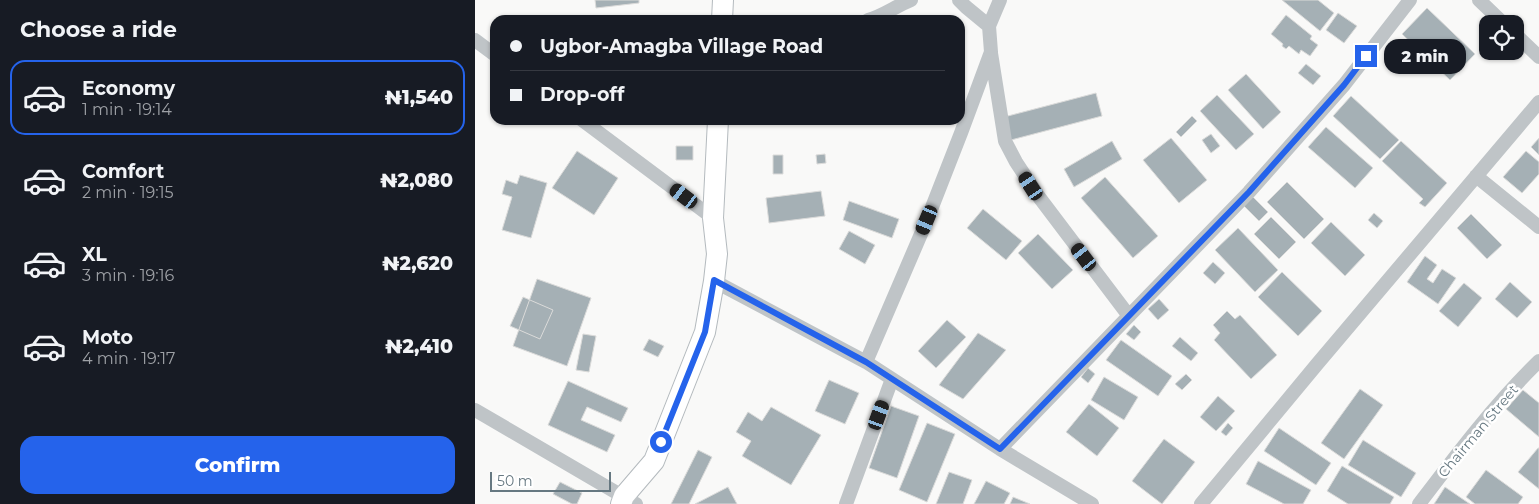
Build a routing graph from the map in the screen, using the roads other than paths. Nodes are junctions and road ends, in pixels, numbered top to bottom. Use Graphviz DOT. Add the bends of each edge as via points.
graph roads {
  1 [pos="723,0"];
  2 [pos="911,0"];
  3 [pos="959,0"];
  4 [pos="1000,0"];
  5 [pos="1410,0"];
  6 [pos="1479,0"];
  7 [pos="722,15"];
  8 [pos="883,15"];
  9 [pos="1495,15"];
  10 [pos="989,26"];
  11 [pos="475,40"];
  12 [pos="1524,43"];
  13 [pos="490,51"];
  14 [pos="991,52"];
  15 [pos="1539,57"];
  16 [pos="1539,102"];
  17 [pos="965,121"];
  18 [pos="589,125"];
  19 [pos="718,125"];
  20 [pos="964,125"];
  21 [pos="1476,176"];
  22 [pos="713,218"];
  23 [pos="1539,227"];
  24 [pos="714,280"];
  25 [pos="1129,316"];
  26 [pos="1539,361"];
  27 [pos="866,362"];
  28 [pos="892,379"];
  29 [pos="475,410"];
  30 [pos="1000,449"];
  31 [pos="627,501"];
  32 [pos="846,504"];
  33 [pos="1092,504"];
  34 [pos="1201,504"];
  35 [pos="1419,504"];
  1 -- 7 [label="street"];
  2 -- 8 [label="street"];
  3 -- 10 [label="street"];
  4 -- 10 [label="street"];
  5 -- 25 [label="street" via="1344,85 1249,192"];
  6 -- 9 [label="street"];
  10 -- 14 [label="street"];
  11 -- 13 [label="street"];
  12 -- 15 [label="street"];
  14 -- 17 [label="street"];
  14 -- 25 [label="street" via="1005,141 1039,198"];
  16 -- 21 [label="street"];
  18 -- 22 [label="street"];
  19 -- 22 [label="street"];
  20 -- 27 [label="street" via="931,212"];
  21 -- 23 [label="street"];
  21 -- 34 [label="street"];
  22 -- 24 [label="street" via="717,254"];
  24 -- 27 [label="street"];
  24 -- 31 [label="street" via="705,332 654,460"];
  25 -- 30 [label="street"];
  26 -- 35 [label="street, Chairman Street" via="1501,400"];
  27 -- 28 [label="street"];
  28 -- 30 [label="street"];
  28 -- 32 [label="street"];
  29 -- 31 [label="street"];
  30 -- 33 [label="street"];
}
